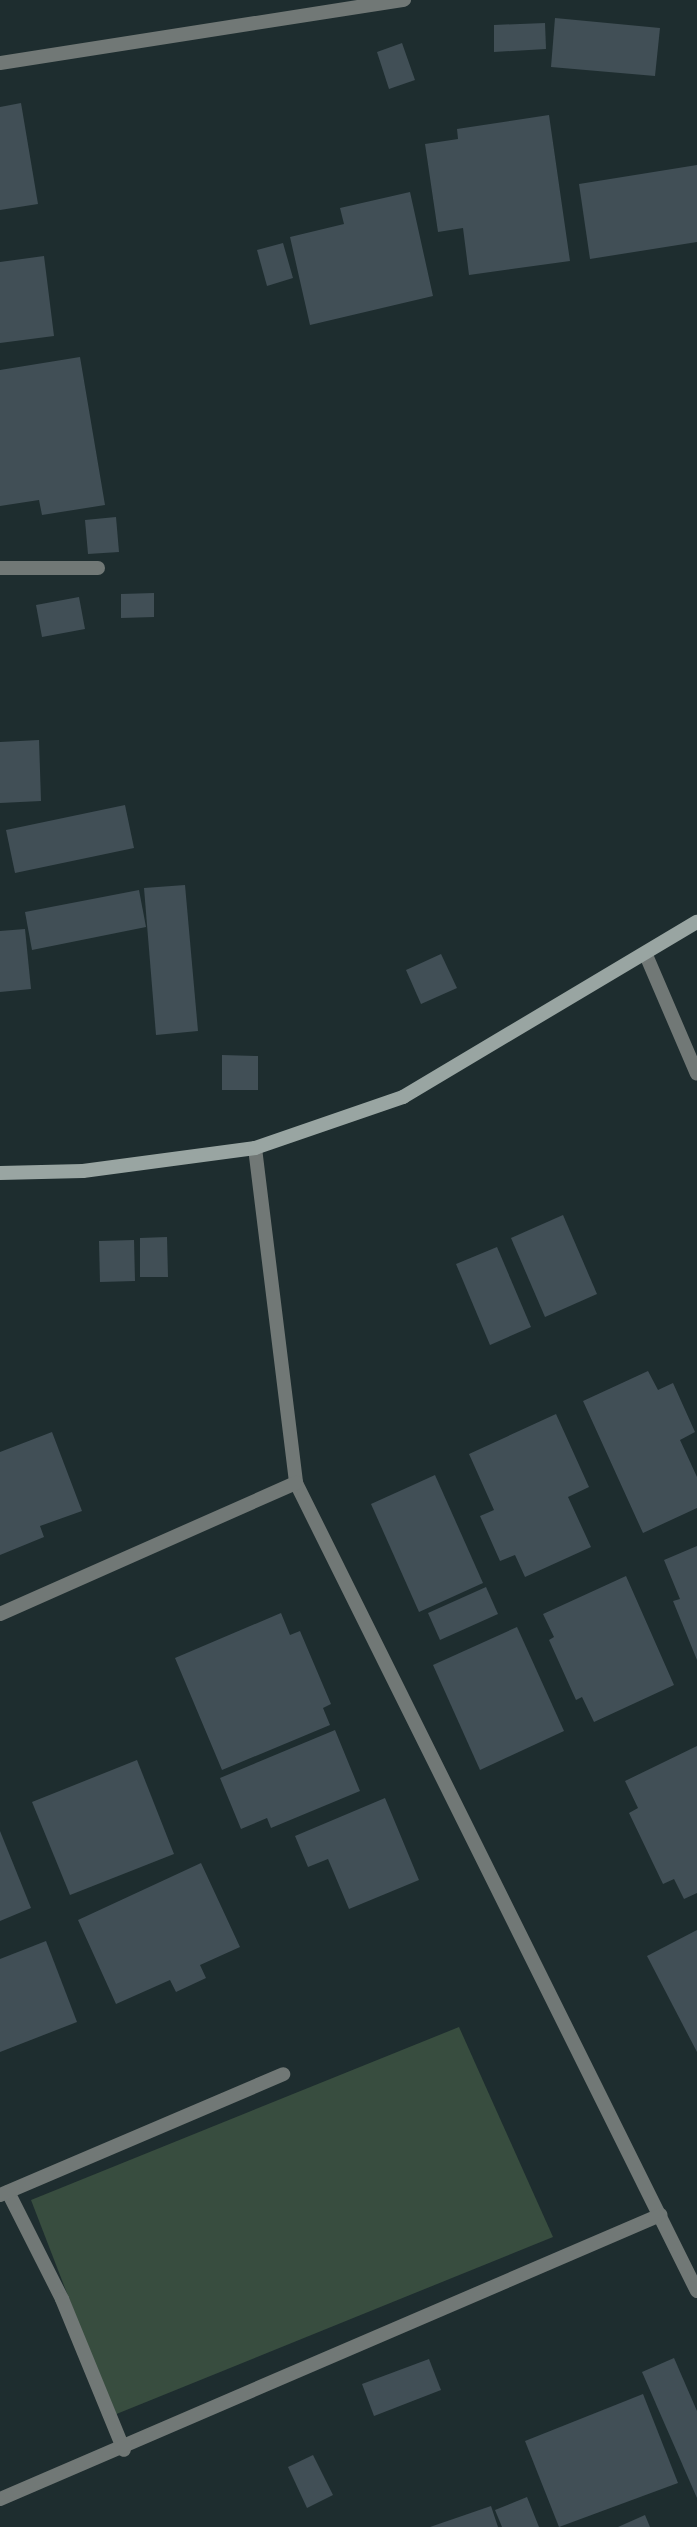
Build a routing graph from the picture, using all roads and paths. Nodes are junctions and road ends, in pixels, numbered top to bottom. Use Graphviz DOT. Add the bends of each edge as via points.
graph roads {
  1 [pos="404,0"];
  2 [pos="0,63"];
  3 [pos="0,568"];
  4 [pos="97,568"];
  5 [pos="697,922"];
  6 [pos="646,955"];
  7 [pos="697,1074"];
  8 [pos="255,1148"];
  9 [pos="0,1173"];
  10 [pos="296,1483"];
  11 [pos="0,1614"];
  12 [pos="284,2074"];
  13 [pos="4,2193"];
  14 [pos="660,2215"];
  15 [pos="697,2291"];
  16 [pos="124,2450"];
  17 [pos="0,2499"];
  1 -- 2 [label="street"];
  3 -- 4 [label="street"];
  5 -- 6 [label="street"];
  6 -- 7 [label="street"];
  6 -- 8 [label="street" via="403,1097"];
  8 -- 9 [label="street" via="83,1171"];
  8 -- 10 [label="street"];
  10 -- 11 [label="street"];
  10 -- 14 [label="street"];
  12 -- 13 [label="street"];
  13 -- 16 [label="street" via="62,2299"];
  14 -- 15 [label="street"];
  14 -- 16 [label="street"];
  16 -- 17 [label="street"];
}
